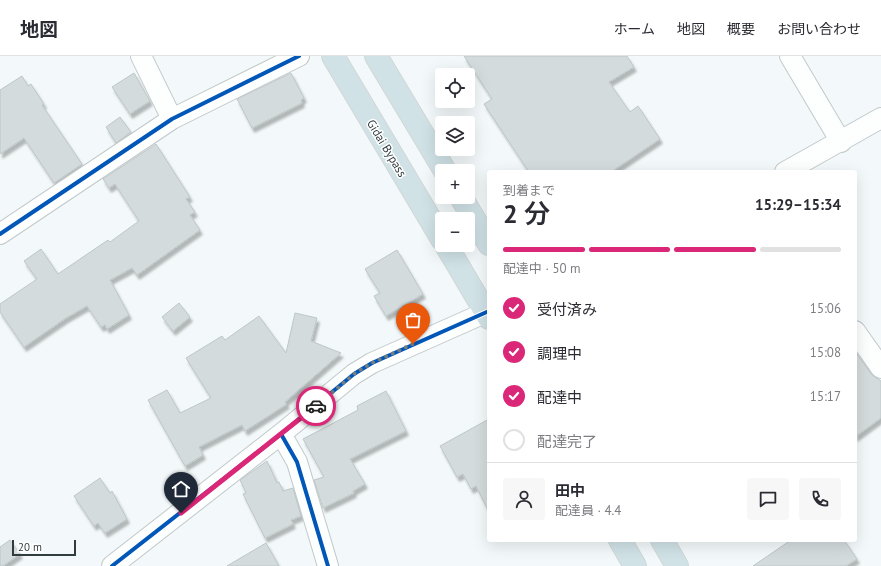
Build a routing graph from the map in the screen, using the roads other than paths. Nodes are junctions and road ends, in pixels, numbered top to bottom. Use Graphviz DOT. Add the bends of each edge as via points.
graph roads {
  1 [pos="141,56"];
  2 [pos="299,56"];
  3 [pos="333,56"];
  4 [pos="376,56"];
  5 [pos="790,56"];
  6 [pos="881,118"];
  7 [pos="172,119"];
  8 [pos="841,142"];
  9 [pos="441,164"];
  10 [pos="789,170"];
  11 [pos="465,204"];
  12 [pos="435,227"];
  13 [pos="0,234"];
  14 [pos="487,241"];
  15 [pos="450,252"];
  16 [pos="487,312"];
  17 [pos="487,314"];
  18 [pos="857,334"];
  19 [pos="881,368"];
  20 [pos="281,434"];
  21 [pos="621,542"];
  22 [pos="663,542"];
  23 [pos="112,566"];
  24 [pos="328,566"];
  25 [pos="635,566"];
  26 [pos="677,566"];
  1 -- 7 [label="street"];
  2 -- 7 [label="street"];
  3 -- 12 [label="highway, Gidai Bypass"];
  4 -- 9 [label="highway"];
  5 -- 8 [label="street"];
  6 -- 8 [label="street"];
  7 -- 13 [label="street"];
  8 -- 10 [label="street"];
  11 -- 14 [label="highway"];
  15 -- 16 [label="highway"];
  17 -- 20 [label="street" via="372,363 354,374"];
  18 -- 19 [label="street"];
  20 -- 23 [label="street"];
  20 -- 24 [label="street" via="297,462"];
  21 -- 25 [label="highway"];
  22 -- 26 [label="highway"];
}
